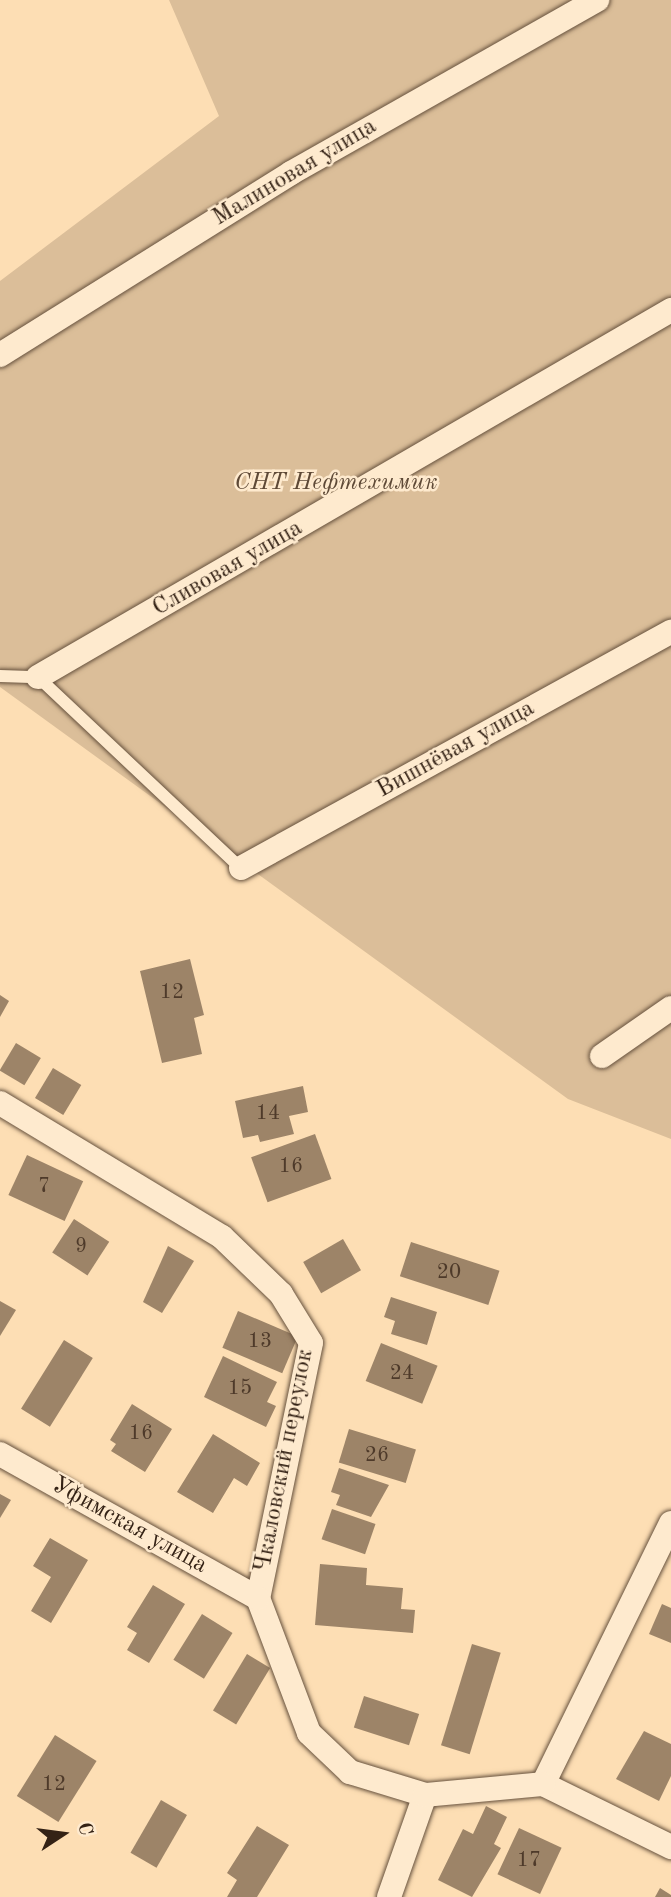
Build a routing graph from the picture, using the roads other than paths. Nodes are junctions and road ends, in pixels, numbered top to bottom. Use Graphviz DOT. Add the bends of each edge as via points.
graph roads {
  1 [pos="597,0"];
  2 [pos="671,310"];
  3 [pos="0,355"];
  4 [pos="671,632"];
  5 [pos="0,676"];
  6 [pos="38,677"];
  7 [pos="242,868"];
  8 [pos="671,1008"];
  9 [pos="602,1056"];
  10 [pos="0,1103"];
  11 [pos="0,1454"];
  12 [pos="671,1523"];
  13 [pos="258,1598"];
  14 [pos="543,1784"];
  15 [pos="425,1795"];
  16 [pos="671,1847"];
  17 [pos="389,1897"];
  1 -- 3 [label="street, Малиновая улица" via="291,173"];
  2 -- 6 [label="street, Сливовая улица"];
  4 -- 7 [label="street, Вишнёвая улица"];
  5 -- 6 [label="lane"];
  6 -- 7 [label="lane"];
  8 -- 9 [label="street"];
  10 -- 13 [label="street, Чкаловский переулок" via="222,1237 281,1294 311,1343"];
  11 -- 13 [label="street, Уфимская улица"];
  12 -- 14 [label="street"];
  13 -- 15 [label="street" via="309,1733 350,1772"];
  14 -- 15 [label="street"];
  14 -- 16 [label="street"];
  15 -- 17 [label="street"];
}
